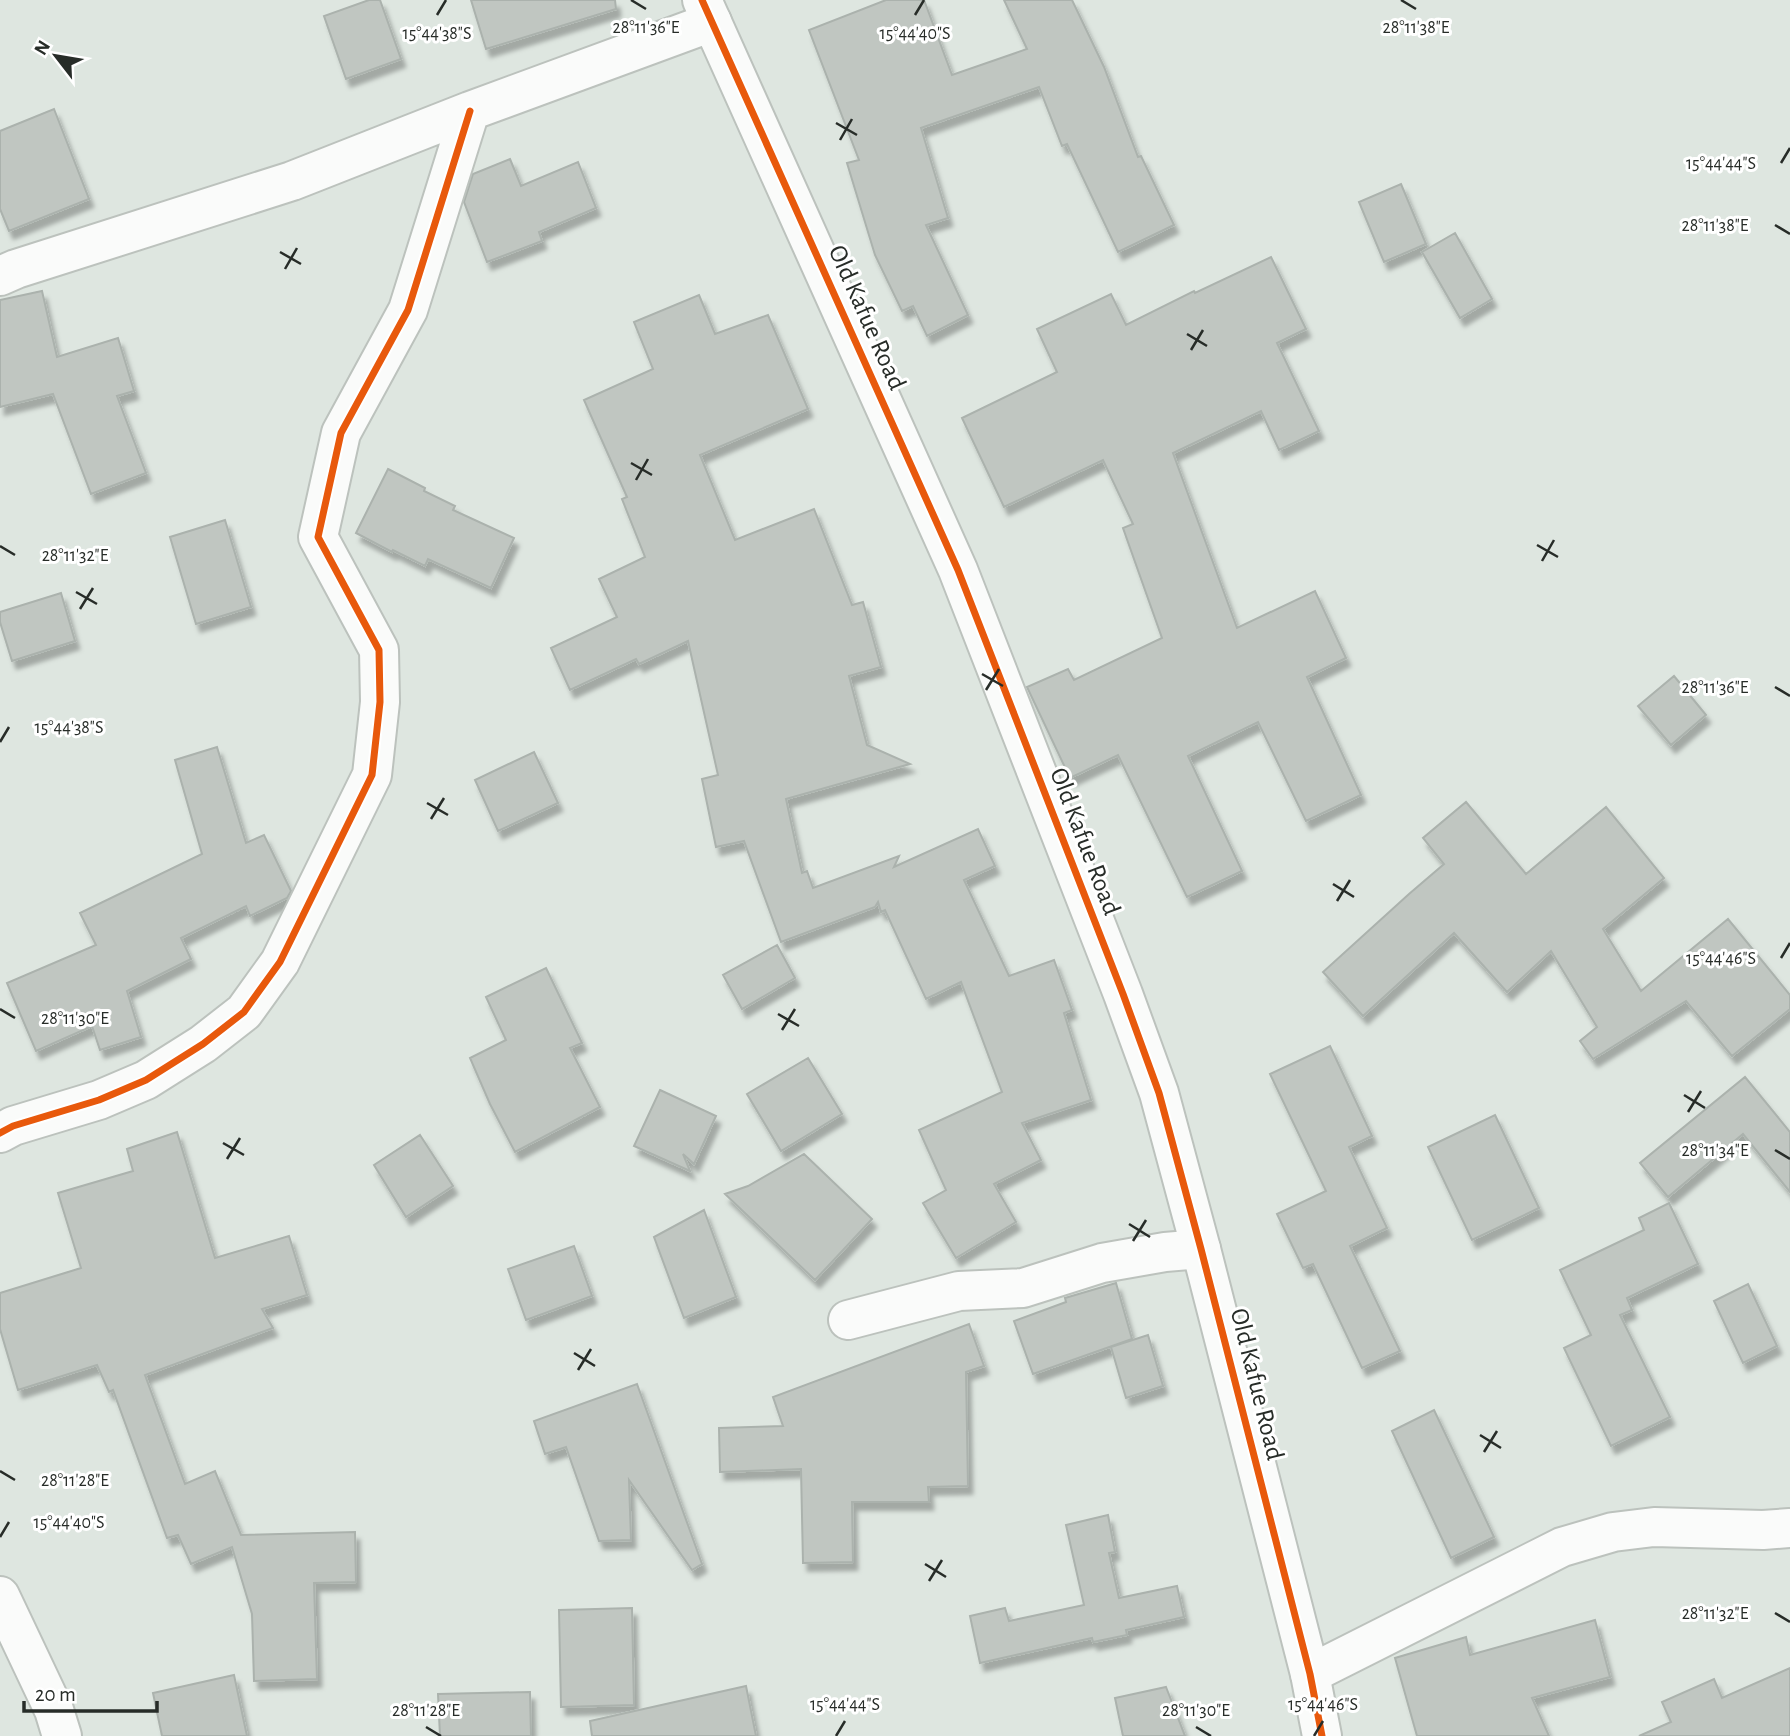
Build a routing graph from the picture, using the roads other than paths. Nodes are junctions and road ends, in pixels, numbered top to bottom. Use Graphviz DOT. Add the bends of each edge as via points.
graph roads {
  1 [pos="707,11"];
  2 [pos="470,111"];
  3 [pos="0,276"];
  4 [pos="0,1133"];
  5 [pos="1201,1249"];
  6 [pos="848,1320"];
  7 [pos="1790,1528"];
  8 [pos="0,1596"];
  9 [pos="1310,1674"];
  10 [pos="62,1736"];
  11 [pos="1322,1736"];
  1 -- 2 [label="street"];
  1 -- 5 [label="street, Old Kafue Road" via="958,570 1128,1006 1159,1093"];
  2 -- 3 [label="street" via="292,181"];
  2 -- 4 [label="street" via="408,310 341,433 318,537 379,650 380,702 372,775 280,962 244,1012 146,1080"];
  5 -- 6 [label="street" via="1102,1264 1023,1288 959,1291"];
  5 -- 9 [label="street, Old Kafue Road"];
  7 -- 9 [label="street" via="1654,1527 1562,1546"];
  8 -- 10 [label="street"];
  9 -- 11 [label="street, Old Kafue Road"];
}
